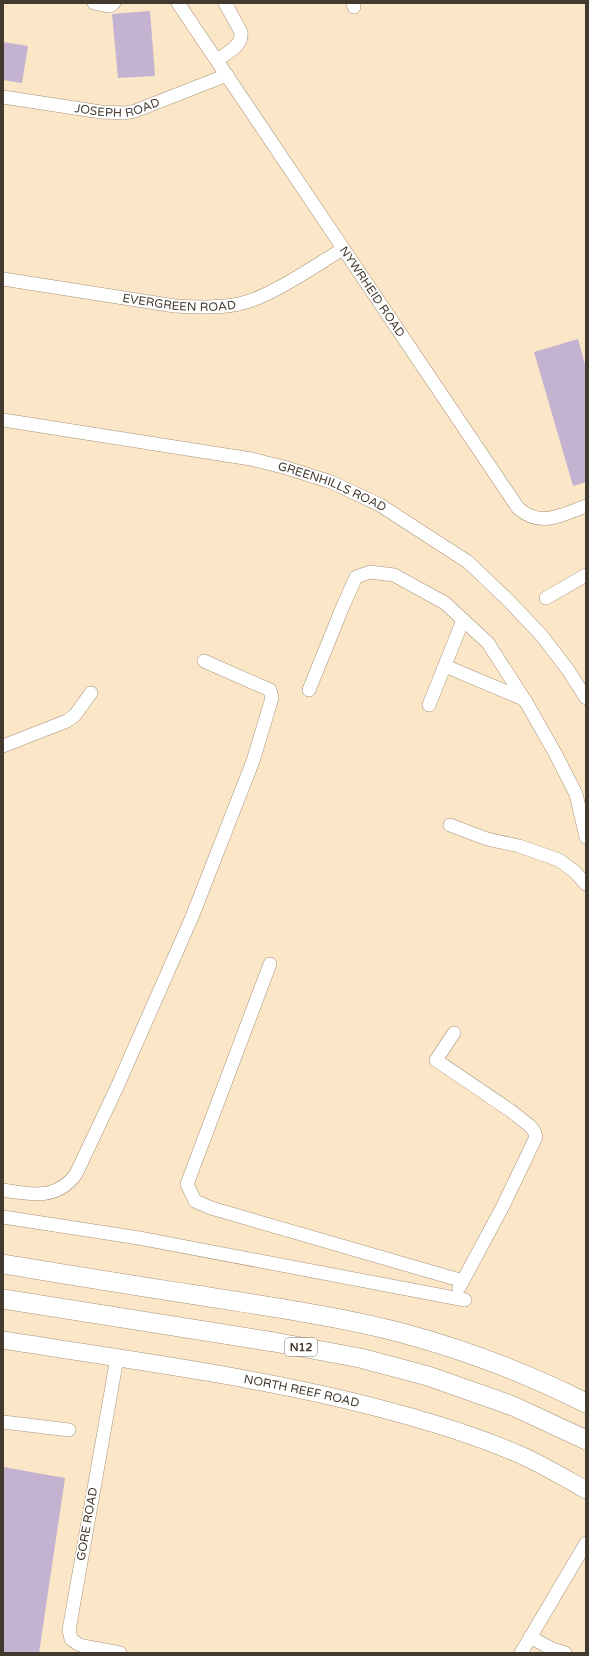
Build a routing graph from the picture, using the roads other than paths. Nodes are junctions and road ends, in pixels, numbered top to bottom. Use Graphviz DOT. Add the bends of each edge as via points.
graph roads {
  1 [pos="94,3"];
  2 [pos="178,3"];
  3 [pos="225,3"];
  4 [pos="111,4"];
  5 [pos="217,60"];
  6 [pos="227,75"];
  7 [pos="3,98"];
  8 [pos="342,249"];
  9 [pos="3,279"];
  10 [pos="3,420"];
  11 [pos="586,506"];
  12 [pos="586,575"];
  13 [pos="546,598"];
  14 [pos="463,620"];
  15 [pos="204,661"];
  16 [pos="445,666"];
  17 [pos="309,690"];
  18 [pos="91,693"];
  19 [pos="586,698"];
  20 [pos="526,702"];
  21 [pos="429,705"];
  22 [pos="3,746"];
  23 [pos="450,825"];
  24 [pos="586,837"];
  25 [pos="586,884"];
  26 [pos="270,964"];
  27 [pos="454,1033"];
  28 [pos="3,1190"];
  29 [pos="3,1217"];
  30 [pos="3,1264"];
  31 [pos="463,1281"];
  32 [pos="3,1299"];
  33 [pos="3,1340"];
  34 [pos="117,1358"];
  35 [pos="586,1403"];
  36 [pos="3,1422"];
  37 [pos="69,1430"];
  38 [pos="586,1440"];
  39 [pos="586,1490"];
  40 [pos="586,1543"];
  41 [pos="530,1637"];
  42 [pos="120,1653"];
  43 [pos="522,1653"];
  44 [pos="564,1653"];
  1 -- 4 [label="street"];
  2 -- 5 [label="street, NYWRHEID ROAD"];
  3 -- 5 [label="street" via="241,32 241,38 233,49"];
  5 -- 6 [label="street, NYWRHEID ROAD"];
  6 -- 7 [label="street, JOSEPH ROAD" via="125,113"];
  6 -- 8 [label="street, NYWRHEID ROAD"];
  8 -- 9 [label="street, EVERGREEN ROAD" via="257,298 226,306 175,306"];
  8 -- 11 [label="street, NYWRHEID ROAD" via="518,508 529,517 540,519 552,518"];
  10 -- 19 [label="street, GREENHILLS ROAD" via="252,459 331,482 380,504 468,562 542,636"];
  12 -- 13 [label="street"];
  14 -- 16 [label="street"];
  14 -- 17 [label="street" via="445,603 394,576 370,572 356,577"];
  14 -- 20 [label="street" via="488,643"];
  15 -- 28 [label="street" via="270,690 272,698 253,761 192,917 76,1174 68,1184 48,1193 38,1195"];
  16 -- 20 [label="street"];
  16 -- 21 [label="street"];
  18 -- 22 [label="street" via="75,715 67,720"];
  20 -- 24 [label="street" via="576,794"];
  23 -- 25 [label="street" via="559,860"];
  26 -- 31 [label="street" via="187,1184 195,1201 211,1208"];
  27 -- 31 [label="street" via="436,1060 511,1111 530,1126 536,1137"];
  29 -- 31 [label="street" via="139,1238 459,1299"];
  30 -- 35 [label="highway" via="296,1311 376,1327 448,1347 501,1366"];
  32 -- 38 [label="highway, N12" via="266,1340 360,1358 428,1376 513,1406"];
  33 -- 34 [label="main road, NORTH REEF ROAD"];
  34 -- 39 [label="main road, NORTH REEF ROAD" via="264,1382 392,1411 516,1453"];
  34 -- 42 [label="street, GORE ROAD" via="69,1630 70,1638 78,1644"];
  36 -- 37 [label="street"];
  40 -- 41 [label="street"];
  41 -- 43 [label="street"];
  41 -- 44 [label="street"];
}
